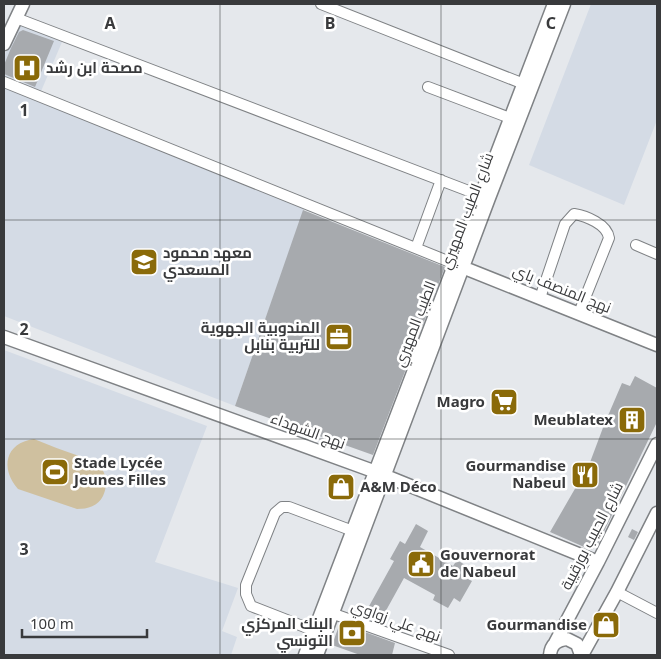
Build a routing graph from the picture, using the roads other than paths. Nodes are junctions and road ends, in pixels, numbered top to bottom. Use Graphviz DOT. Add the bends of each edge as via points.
graph roads {
  1 [pos="23,4"];
  2 [pos="321,4"];
  3 [pos="560,4"];
  4 [pos="16,18"];
  5 [pos="4,44"];
  6 [pos="4,82"];
  7 [pos="528,86"];
  8 [pos="428,88"];
  9 [pos="510,118"];
  10 [pos="441,180"];
  11 [pos="484,197"];
  12 [pos="636,245"];
  13 [pos="416,248"];
  14 [pos="657,254"];
  15 [pos="459,266"];
  16 [pos="540,298"];
  17 [pos="579,313"];
  18 [pos="4,337"];
  19 [pos="657,345"];
  20 [pos="657,444"];
  21 [pos="380,474"];
  22 [pos="657,513"];
  23 [pos="353,531"];
  24 [pos="598,562"];
  25 [pos="617,592"];
  26 [pos="657,613"];
  27 [pos="334,614"];
  28 [pos="315,631"];
  29 [pos="551,652"];
  30 [pos="305,655"];
  31 [pos="317,655"];
  32 [pos="449,655"];
  33 [pos="581,655"];
  1 -- 4 [label="street"];
  2 -- 7 [label="street"];
  3 -- 7 [label="street, شارع الطيب المهيري"];
  4 -- 5 [label="street"];
  4 -- 10 [label="street"];
  6 -- 13 [label="street"];
  7 -- 9 [label="street"];
  7 -- 11 [label="street, شارع الطيب المهيري"];
  8 -- 9 [label="street"];
  9 -- 11 [label="street"];
  10 -- 11 [label="street"];
  10 -- 13 [label="street"];
  11 -- 15 [label="street, شارع الطيب المهيري"];
  12 -- 14 [label="street"];
  13 -- 15 [label="street"];
  15 -- 16 [label="street, نهج المنصف باي"];
  15 -- 21 [label="street, شارع الطيب المهيري"];
  16 -- 17 [label="street, نهج المنصف باي"];
  16 -- 17 [label="street" via="565,224 574,214 589,219 602,225 609,238"];
  17 -- 19 [label="street, نهج المنصف باي"];
  18 -- 21 [label="street, نهج الشهداء"];
  20 -- 24 [label="street, شارع الحبيب بورقيبة"];
  21 -- 23 [label="street"];
  21 -- 24 [label="street, نهج الشهداء"];
  21 -- 27 [label="street, شارع الطيب المهيري"];
  22 -- 25 [label="street"];
  23 -- 28 [label="street"];
  23 -- 28 [label="street" via="289,506 282,507 275,514 246,585 251,606"];
  24 -- 29 [label="street, شارع الحبيب بورقيبة"];
  25 -- 26 [label="street"];
  25 -- 33 [label="street"];
  27 -- 31 [label="street, شارع الطيب المهيري"];
  27 -- 32 [label="street, نهج علي زواوي"];
  28 -- 30 [label="street"];
  29 -- 33 [label="street" via="567,639 578,644"];
}
